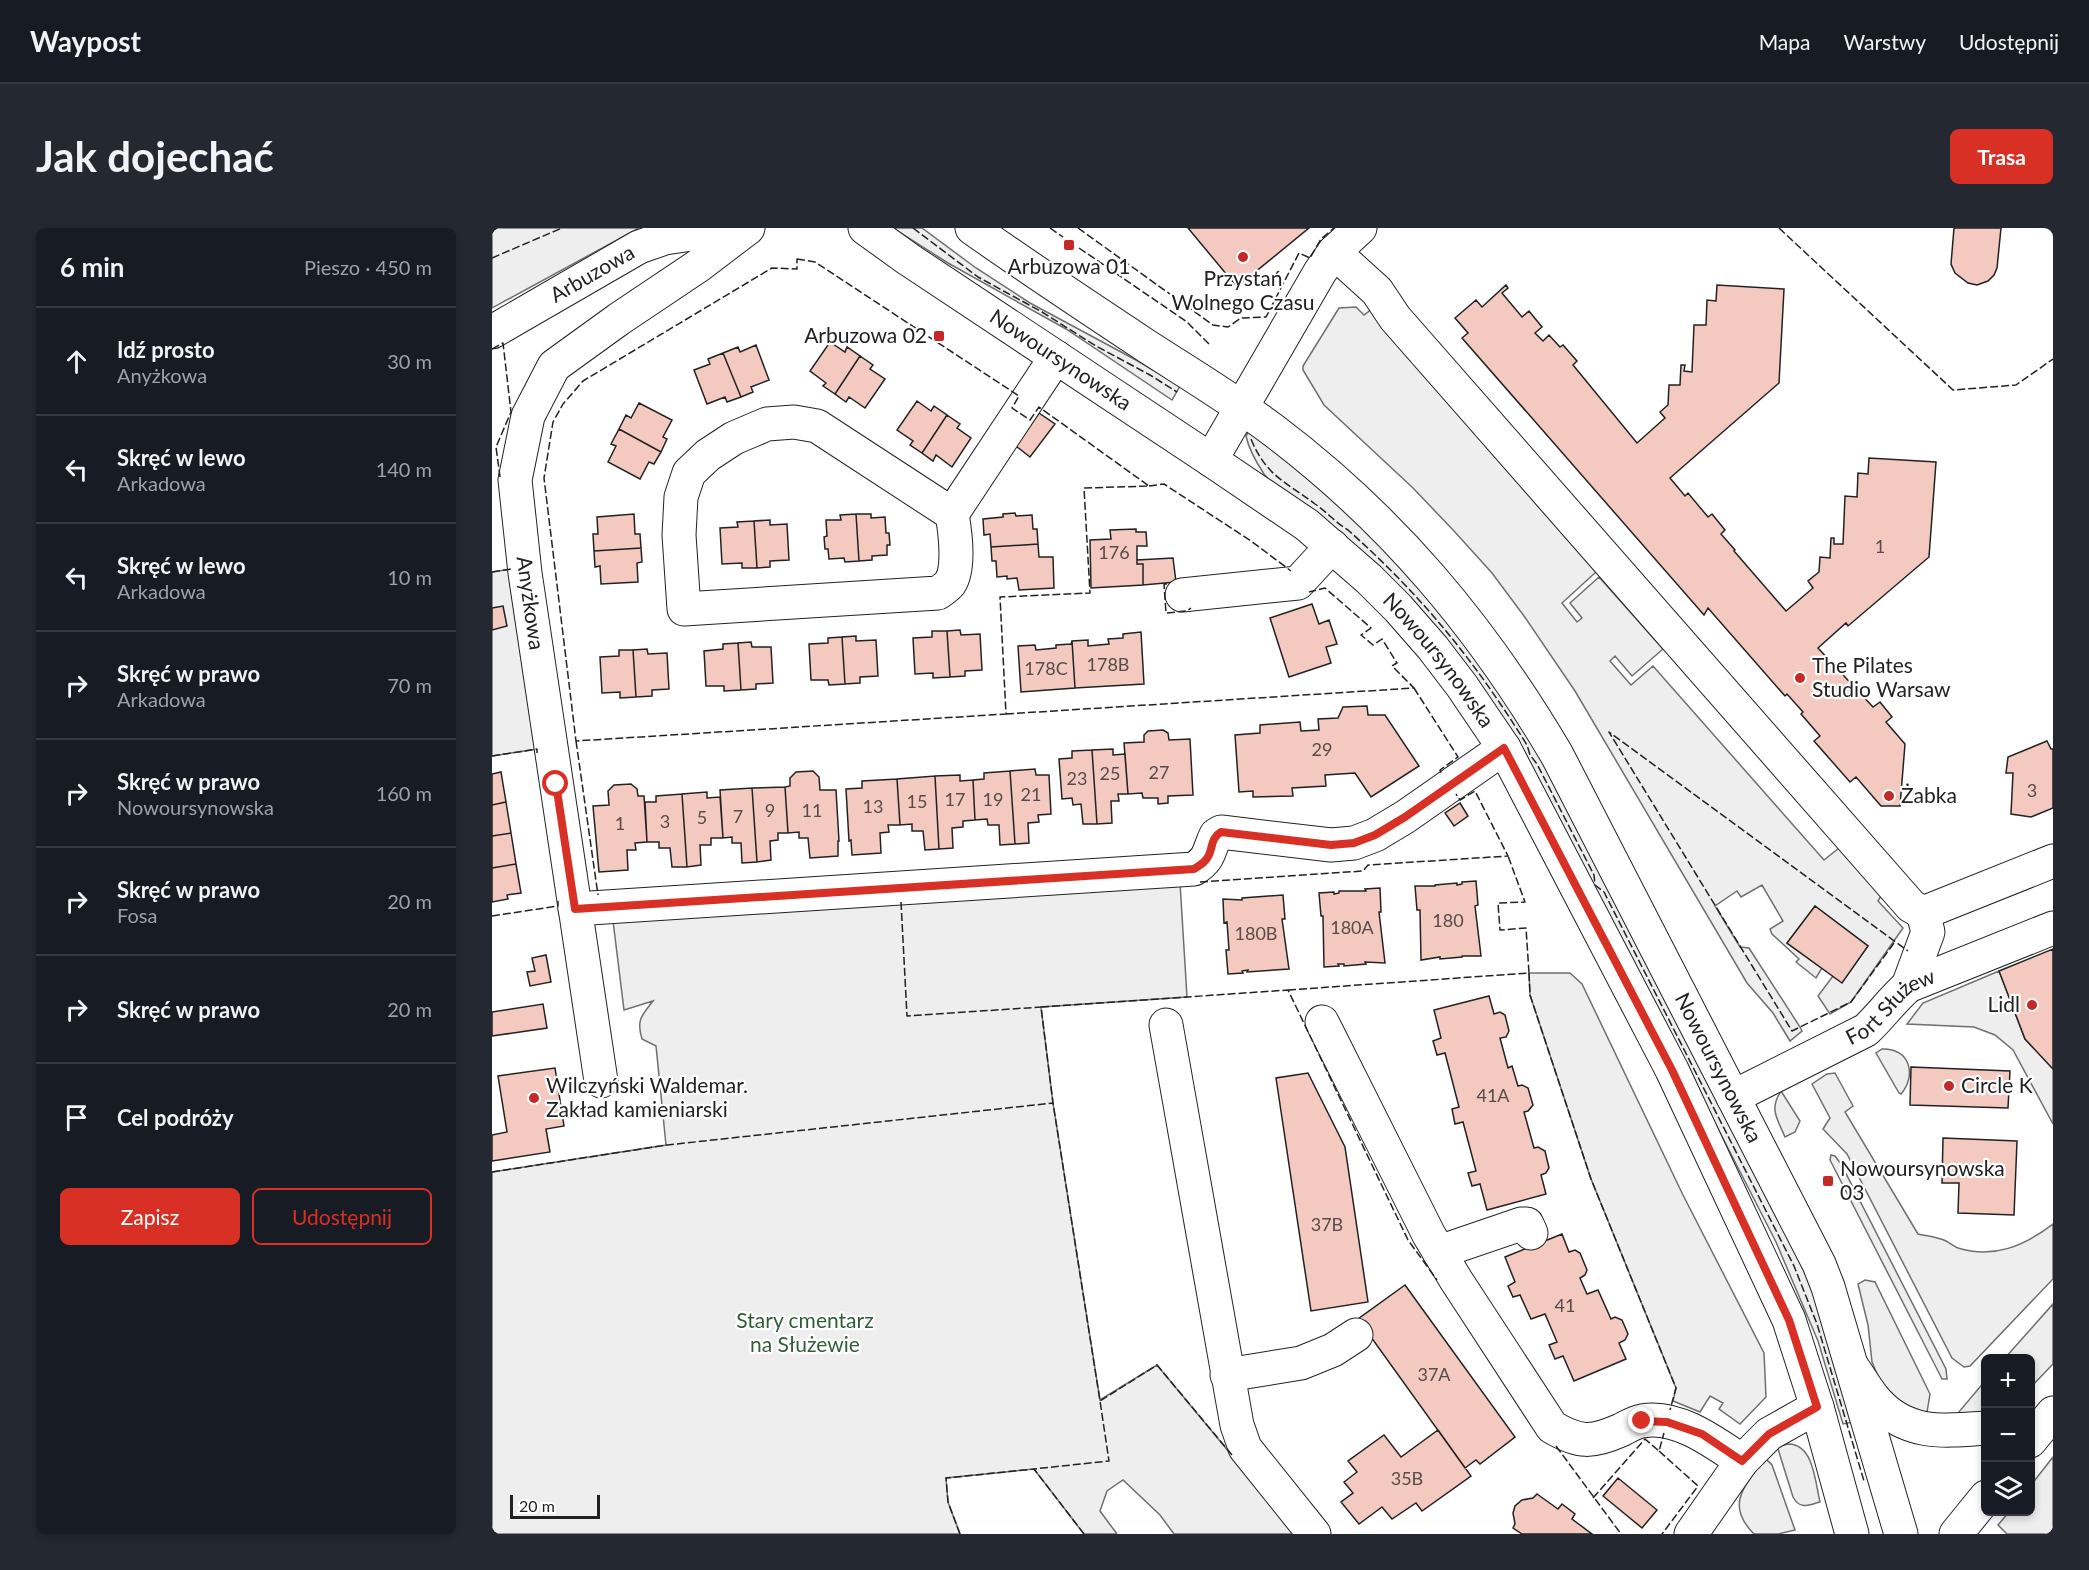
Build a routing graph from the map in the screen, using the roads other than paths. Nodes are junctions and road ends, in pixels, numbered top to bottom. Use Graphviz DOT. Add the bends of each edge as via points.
graph roads {
  1 [pos="732,228"];
  2 [pos="748,228"];
  3 [pos="865,228"];
  4 [pos="972,228"];
  5 [pos="1360,228"];
  6 [pos="1334,252"];
  7 [pos="492,332"];
  8 [pos="1056,357"];
  9 [pos="1242,407"];
  10 [pos="1211,460"];
  11 [pos="952,514"];
  12 [pos="1332,546"];
  13 [pos="1182,595"];
  14 [pos="1504,748"];
  15 [pos="2053,861"];
  16 [pos="575,909"];
  17 [pos="1923,913"];
  18 [pos="2053,928"];
  19 [pos="1908,986"];
  20 [pos="1322,1022"];
  21 [pos="1166,1025"];
  22 [pos="601,1081"];
  23 [pos="1733,1097"];
  24 [pos="1531,1233"];
  25 [pos="1439,1252"];
  26 [pos="1356,1335"];
  27 [pos="1853,1368"];
  28 [pos="1227,1375"];
  29 [pos="2053,1395"];
  30 [pos="1817,1407"];
  31 [pos="2035,1408"];
  32 [pos="2053,1413"];
  33 [pos="1981,1428"];
  34 [pos="2035,1436"];
  35 [pos="1742,1461"];
  36 [pos="1981,1503"];
  37 [pos="1314,1534"];
  38 [pos="1691,1534"];
  39 [pos="1852,1534"];
  40 [pos="1901,1534"];
  41 [pos="1956,1534"];
  1 -- 7 [label="street, Arbuzowa" via="665,238 639,248"];
  2 -- 16 [label="street, Anyżkowa" via="554,366 528,416 515,480"];
  3 -- 8 [label="street, Nowoursynowska"];
  4 -- 9 [label="street, Nowoursynowska"];
  5 -- 6 [label="street"];
  6 -- 9 [label="street"];
  6 -- 17 [label="street" via="1377,291 1395,318 1891,885"];
  8 -- 10 [label="street, Nowoursynowska"];
  8 -- 11 [label="street"];
  9 -- 10 [label="street"];
  9 -- 23 [label="street, Nowoursynowska" via="1298,449 1375,517 1435,581 1498,662 1557,755"];
  10 -- 12 [label="street, Nowoursynowska"];
  11 -- 11 [label="street" via="817,426 794,422 767,424 734,438 689,473 681,497 679,536 684,609 938,593 953,576 956,549"];
  12 -- 13 [label="street" via="1298,583"];
  12 -- 14 [label="street, Nowoursynowska" via="1369,579 1433,648"];
  14 -- 16 [label="street" via="1405,817 1354,843 1331,845 1221,832 1214,839 1210,854 1194,869"];
  14 -- 30 [label="street, Nowoursynowska" via="1672,1070 1789,1320"];
  15 -- 17 [label="street"];
  16 -- 22 [label="street, Anyżkowa"];
  17 -- 19 [label="street" via="1928,932"];
  18 -- 19 [label="street, Fort Służew"];
  19 -- 23 [label="street, Fort Służew" via="1866,1030"];
  20 -- 25 [label="street"];
  21 -- 28 [label="street"];
  23 -- 27 [label="street, Nowoursynowska" via="1819,1264"];
  24 -- 25 [label="street" via="1527,1224 1521,1224"];
  25 -- 35 [label="street" via="1552,1427 1570,1437 1587,1440 1605,1437 1642,1421 1667,1422 1702,1434"];
  26 -- 28 [label="street" via="1301,1363"];
  27 -- 33 [label="street" via="1878,1403 1918,1428 1940,1432"];
  27 -- 40 [label="street, Nowoursynowska"];
  28 -- 37 [label="street" via="1245,1448"];
  29 -- 31 [label="street"];
  30 -- 35 [label="street" via="1769,1434"];
  30 -- 39 [label="street, Nowoursynowska"];
  32 -- 34 [label="street"];
  35 -- 38 [label="street"];
  36 -- 41 [label="street"];
}
